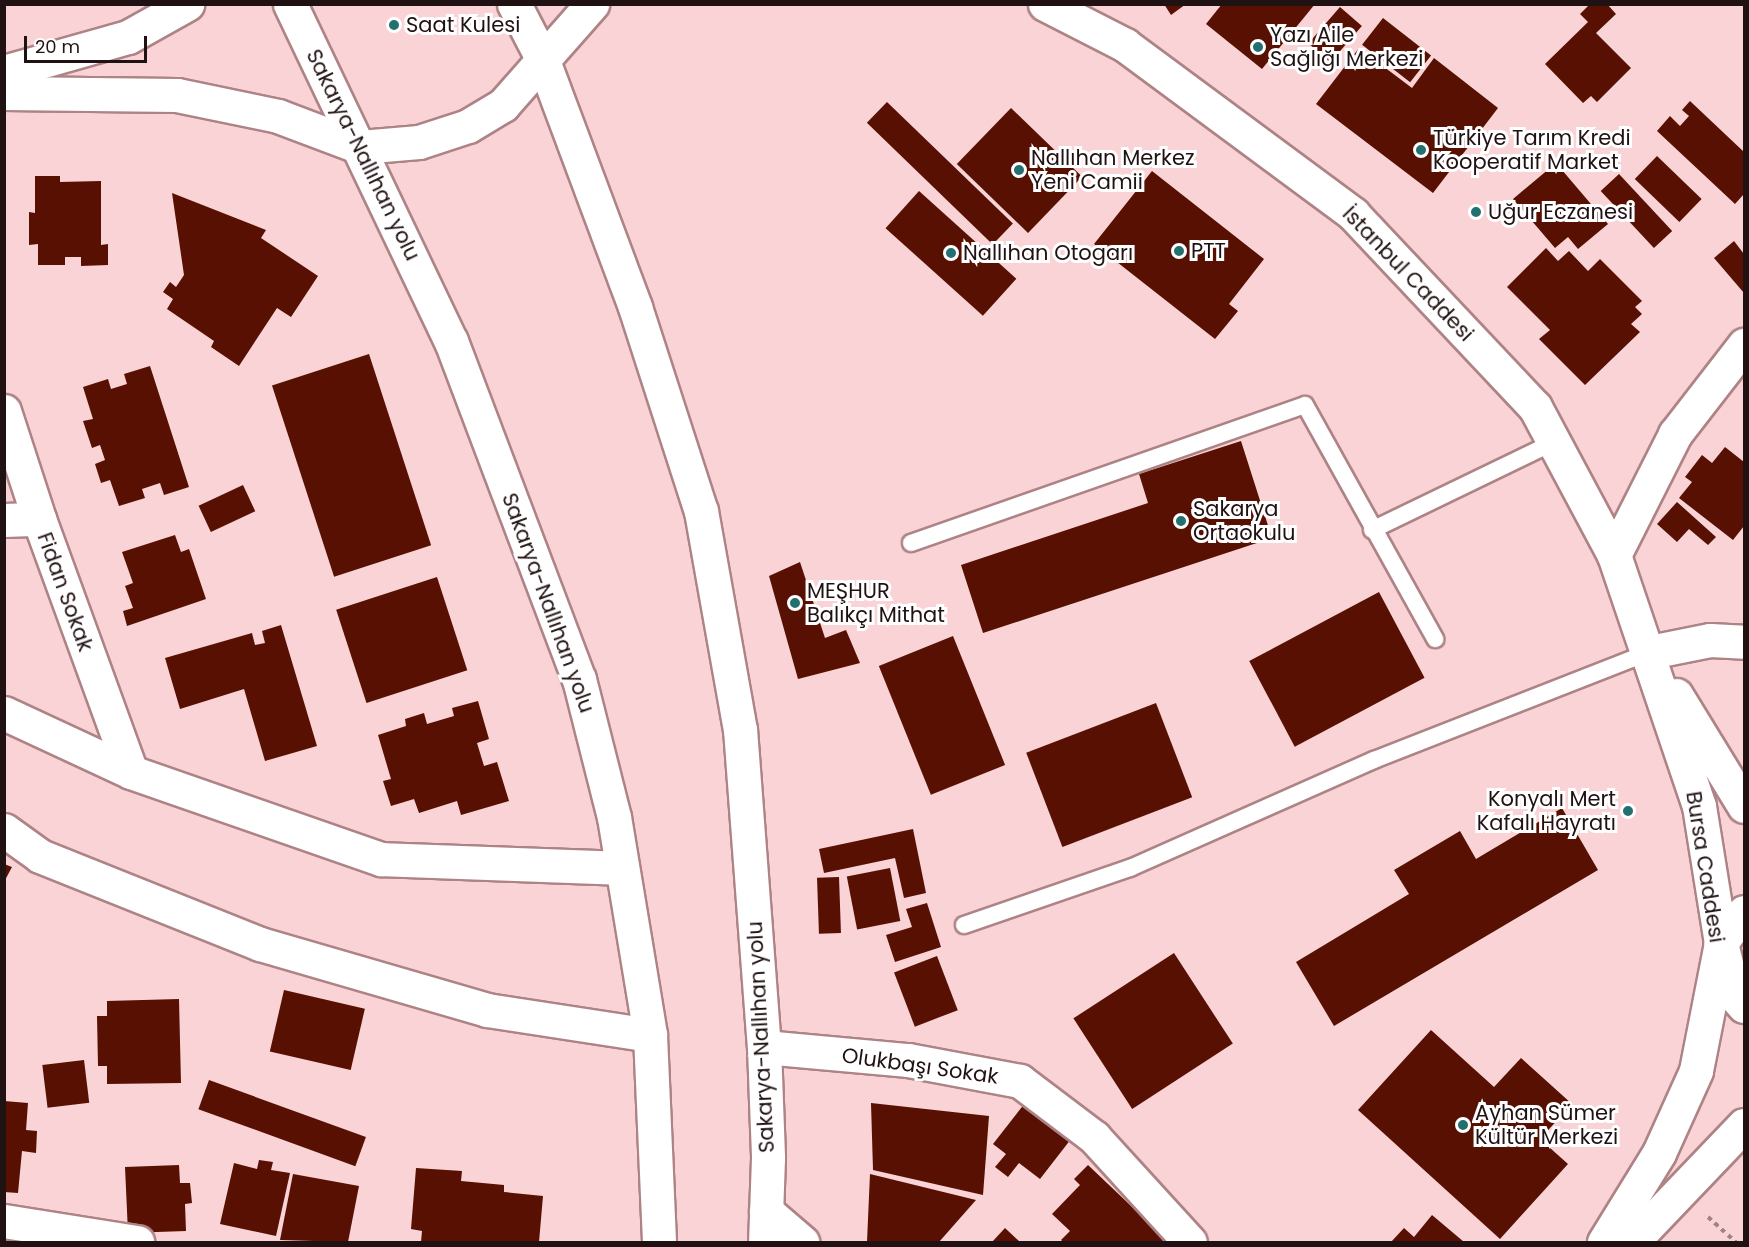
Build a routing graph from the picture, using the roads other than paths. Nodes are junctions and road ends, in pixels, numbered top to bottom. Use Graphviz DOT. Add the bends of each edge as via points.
graph roads {
  1 [pos="187,4"];
  2 [pos="290,4"];
  3 [pos="514,4"];
  4 [pos="592,4"];
  5 [pos="1045,4"];
  6 [pos="542,58"];
  7 [pos="4,72"];
  8 [pos="4,93"];
  9 [pos="360,147"];
  10 [pos="1744,345"];
  11 [pos="4,411"];
  12 [pos="1554,442"];
  13 [pos="4,519"];
  14 [pos="39,519"];
  15 [pos="1372,530"];
  16 [pos="911,543"];
  17 [pos="1614,555"];
  18 [pos="1435,639"];
  19 [pos="1744,642"];
  20 [pos="1650,652"];
  21 [pos="4,713"];
  22 [pos="131,772"];
  23 [pos="1744,806"];
  24 [pos="4,830"];
  25 [pos="622,868"];
  26 [pos="1744,912"];
  27 [pos="964,925"];
  28 [pos="1721,943"];
  29 [pos="1744,1006"];
  30 [pos="650,1035"];
  31 [pos="764,1047"];
  32 [pos="1744,1127"];
  33 [pos="4,1221"];
  34 [pos="766,1227"];
  35 [pos="136,1242"];
  36 [pos="659,1242"];
  37 [pos="802,1242"];
  38 [pos="1190,1242"];
  39 [pos="1604,1242"];
  40 [pos="1632,1242"];
  1 -- 7 [label="street" via="128,37"];
  2 -- 9 [label="street, Sakarya-Nallıhan yolu"];
  3 -- 6 [label="street, Sakarya-Nallıhan yolu"];
  4 -- 6 [label="street"];
  5 -- 12 [label="street, İstanbul Caddesi" via="1125,45 1353,214 1535,407"];
  6 -- 9 [label="street" via="503,105 468,126 419,142"];
  6 -- 31 [label="street, Sakarya-Nallıhan yolu" via="635,307 701,511 740,729"];
  8 -- 9 [label="street" via="177,95 278,116"];
  9 -- 25 [label="street, Sakarya-Nallıhan yolu" via="451,340 579,679 614,817"];
  10 -- 17 [label="street" via="1675,434"];
  11 -- 14 [label="street, Fidan Sokak"];
  12 -- 15 [label="lane"];
  12 -- 17 [label="street, İstanbul Caddesi"];
  13 -- 14 [label="street"];
  14 -- 22 [label="street, Fidan Sokak"];
  15 -- 16 [label="lane" via="1305,405"];
  15 -- 18 [label="lane"];
  17 -- 20 [label="street, İstanbul Caddesi"];
  19 -- 20 [label="street" via="1710,640"];
  20 -- 23 [label="street, Bursa Caddesi"];
  20 -- 27 [label="lane" via="1374,760 1130,868"];
  20 -- 28 [label="street, Bursa Caddesi" via="1699,806"];
  21 -- 22 [label="street"];
  22 -- 25 [label="street" via="381,859"];
  24 -- 30 [label="street" via="40,856 260,944 487,1010"];
  25 -- 30 [label="street, Sakarya-Nallıhan yolu"];
  26 -- 28 [label="street"];
  28 -- 29 [label="street" via="1734,995"];
  28 -- 39 [label="street, Bursa Caddesi" via="1696,1071 1659,1154"];
  30 -- 36 [label="street, Sakarya-Nallıhan yolu"];
  31 -- 34 [label="street, Sakarya-Nallıhan yolu"];
  31 -- 38 [label="street, Olukbaşı Sokak" via="908,1060 1020,1081 1094,1137"];
  32 -- 40 [label="street"];
  33 -- 35 [label="street"];
  34 -- 37 [label="street"];
}
